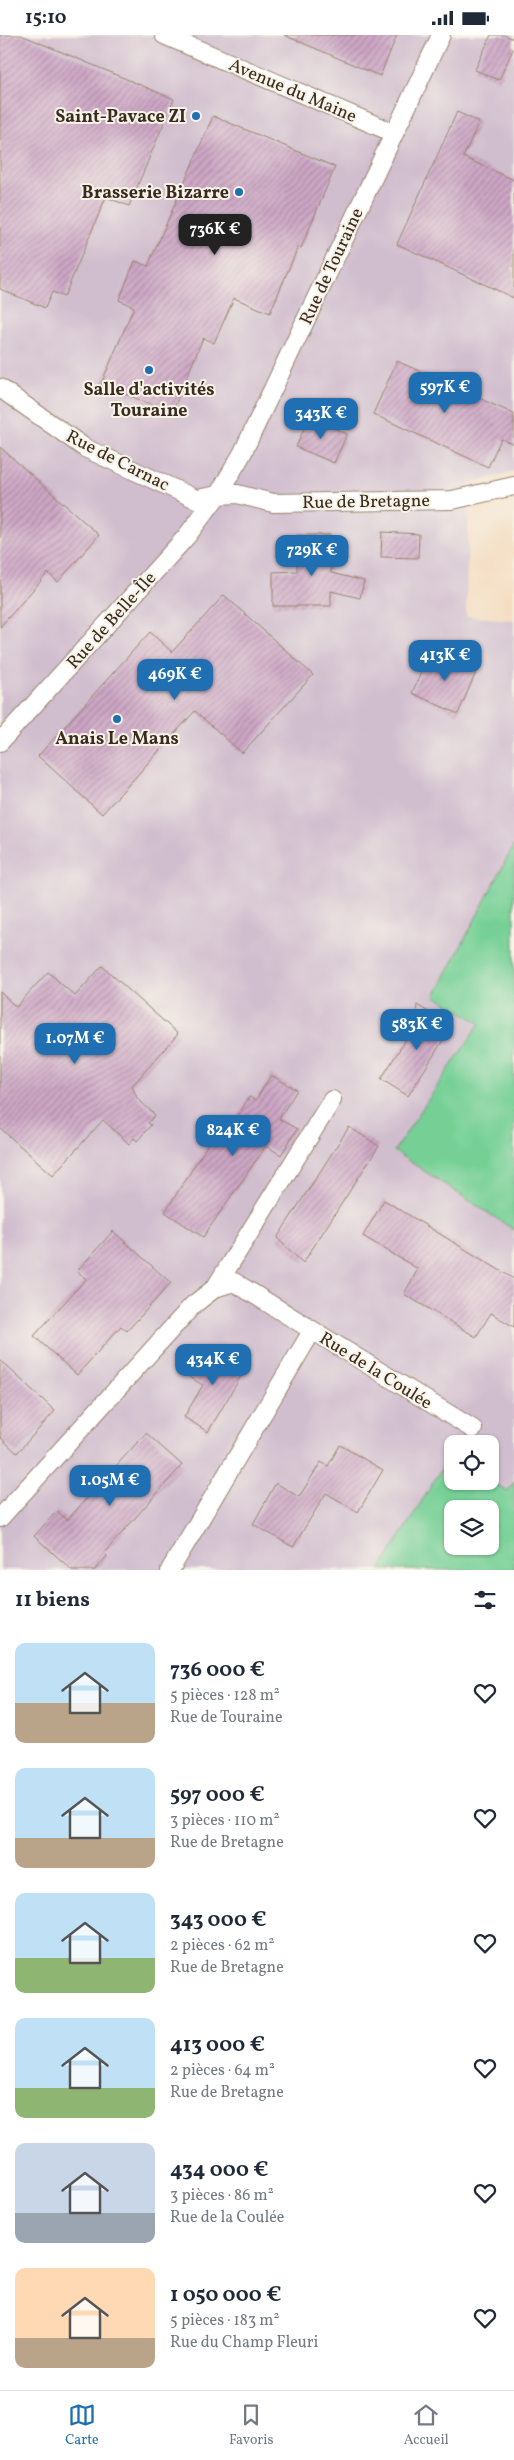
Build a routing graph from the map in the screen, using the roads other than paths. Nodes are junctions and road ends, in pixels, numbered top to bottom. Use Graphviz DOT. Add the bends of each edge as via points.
graph roads {
  1 [pos="164,35"];
  2 [pos="441,35"];
  3 [pos="394,133"];
  4 [pos="0,388"];
  5 [pos="514,486"];
  6 [pos="218,495"];
  7 [pos="0,741"];
  8 [pos="332,1100"];
  9 [pos="215,1288"];
  10 [pos="312,1331"];
  11 [pos="473,1429"];
  12 [pos="0,1518"];
  13 [pos="170,1570"];
  1 -- 3 [label="street, Avenue du Maine"];
  2 -- 3 [label="street, Rue de Touraine"];
  3 -- 6 [label="street, Rue de Touraine" via="242,454"];
  4 -- 6 [label="street, Rue de Carnac" via="85,448 196,499"];
  5 -- 6 [label="street, Rue de Bretagne" via="452,500 273,503 237,494"];
  6 -- 7 [label="street, Rue de Belle-Île" via="186,537"];
  8 -- 9 [label="street"];
  9 -- 10 [label="street" via="234,1282"];
  9 -- 12 [label="street" via="193,1305"];
  10 -- 11 [label="street, Rue de la Coulée"];
  10 -- 13 [label="street, Rue de la Coulée"];
}
